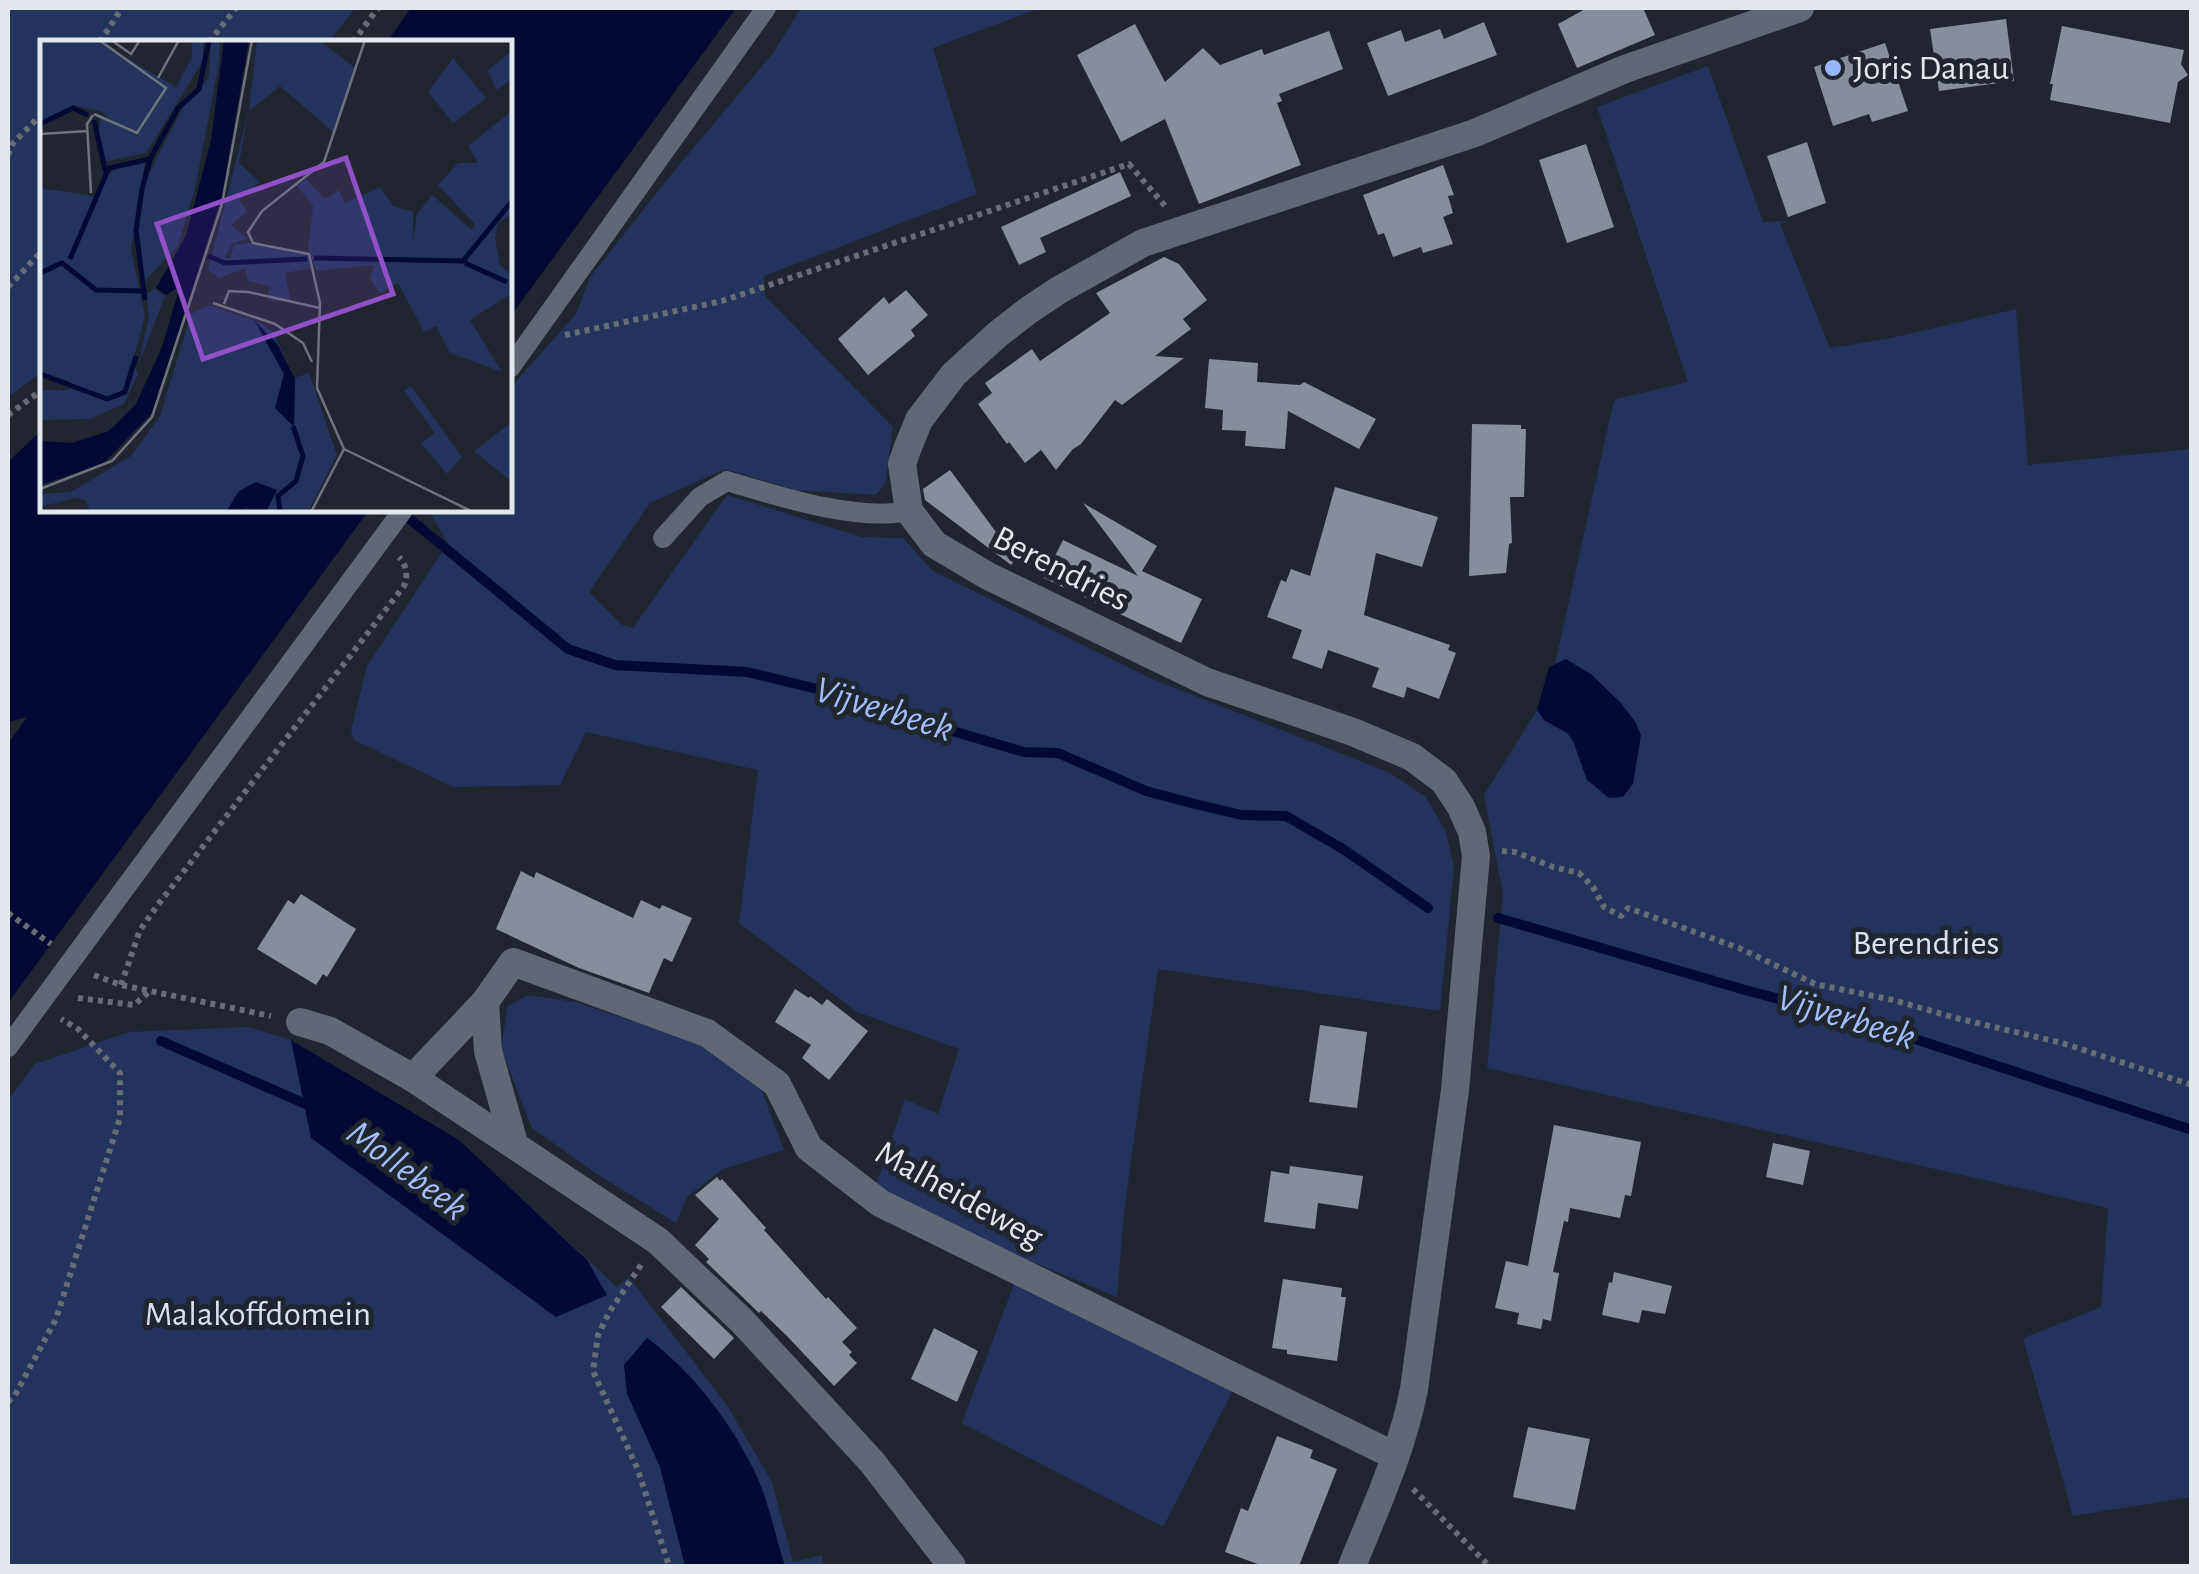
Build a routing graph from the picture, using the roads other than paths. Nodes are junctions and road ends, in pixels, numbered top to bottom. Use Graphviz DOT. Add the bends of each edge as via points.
graph roads {
  1 [pos="766,8"];
  2 [pos="1800,8"];
  3 [pos="512,365"];
  4 [pos="909,511"];
  5 [pos="401,512"];
  6 [pos="663,538"];
  7 [pos="485,1002"];
  8 [pos="300,1022"];
  9 [pos="8,1046"];
  10 [pos="412,1078"];
  11 [pos="514,1144"];
  12 [pos="1392,1466"];
  13 [pos="952,1566"];
  14 [pos="1352,1566"];
  1 -- 3 [label="lane"];
  2 -- 4 [label="street" via="1625,69 1475,133 1143,244 1060,290 954,374 919,420 902,464"];
  4 -- 6 [label="lane" via="813,506 727,482 700,496"];
  4 -- 12 [label="street, Berendries" via="934,544 1081,622 1207,682 1412,757 1444,781 1462,807 1476,856 1455,1090 1414,1389"];
  5 -- 9 [label="lane"];
  7 -- 10 [label="street, Malheideweg"];
  7 -- 11 [label="street" via="488,1050"];
  7 -- 12 [label="street, Malheideweg" via="512,962 707,1033 778,1084 810,1148 880,1203"];
  8 -- 10 [label="street" via="330,1031"];
  10 -- 11 [label="street"];
  11 -- 13 [label="street" via="658,1241 742,1321 872,1462"];
  12 -- 14 [label="street, Berendries"];
}
